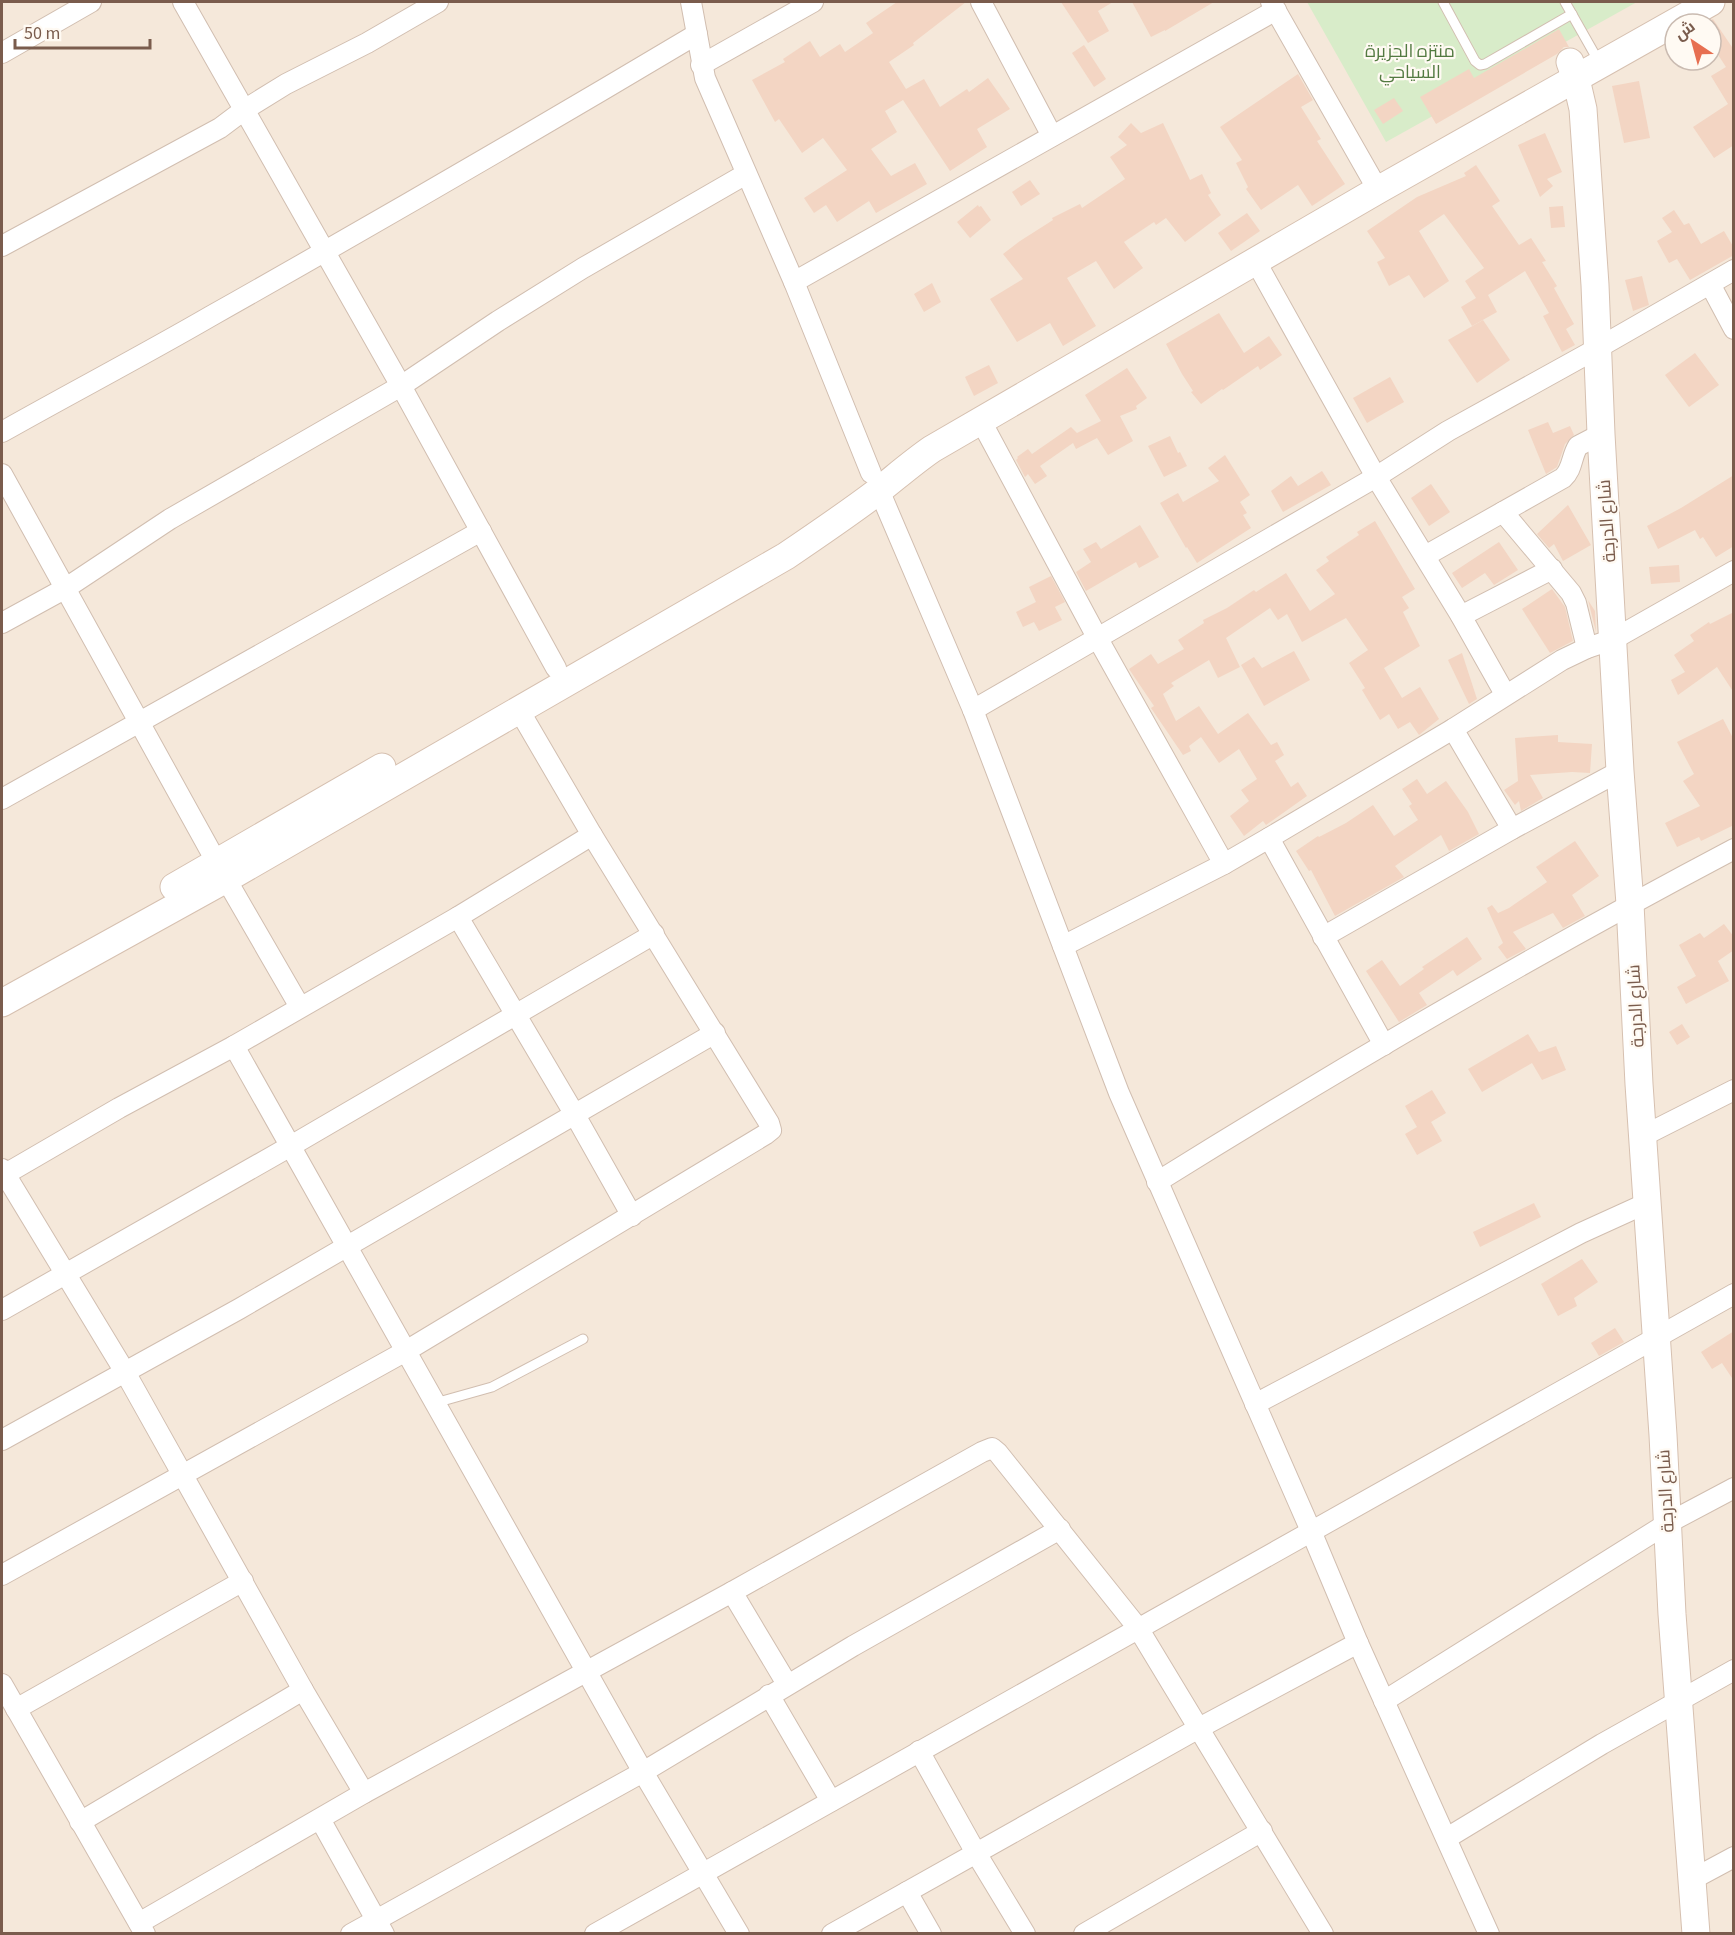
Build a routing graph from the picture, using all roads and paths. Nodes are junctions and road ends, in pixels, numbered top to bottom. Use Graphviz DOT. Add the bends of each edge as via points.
graph roads {
  1 [pos="91,2"];
  2 [pos="183,2"];
  3 [pos="438,2"];
  4 [pos="691,2"];
  5 [pos="813,2"];
  6 [pos="981,2"];
  7 [pos="1443,2"];
  8 [pos="1565,2"];
  9 [pos="1672,2"];
  10 [pos="1711,2"];
  11 [pos="1274,6"];
  12 [pos="1572,14"];
  13 [pos="697,34"];
  14 [pos="2,53"];
  15 [pos="1584,64"];
  16 [pos="701,65"];
  17 [pos="244,110"];
  18 [pos="1052,136"];
  19 [pos="746,174"];
  20 [pos="1374,183"];
  21 [pos="2,246"];
  22 [pos="325,250"];
  23 [pos="1256,262"];
  24 [pos="1734,270"];
  25 [pos="794,282"];
  26 [pos="1710,284"];
  27 [pos="1734,329"];
  28 [pos="1598,348"];
  29 [pos="401,386"];
  30 [pos="981,421"];
  31 [pos="2,432"];
  32 [pos="1601,434"];
  33 [pos="2,474"];
  34 [pos="1376,477"];
  35 [pos="875,482"];
  36 [pos="1503,512"];
  37 [pos="481,531"];
  38 [pos="1425,556"];
  39 [pos="1552,569"];
  40 [pos="1734,571"];
  41 [pos="66,588"];
  42 [pos="1461,616"];
  43 [pos="2,623"];
  44 [pos="1098,639"];
  45 [pos="1614,639"];
  46 [pos="1587,648"];
  47 [pos="556,668"];
  48 [pos="1505,694"];
  49 [pos="519,710"];
  50 [pos="973,710"];
  51 [pos="139,722"];
  52 [pos="1453,729"];
  53 [pos="1620,771"];
  54 [pos="2,799"];
  55 [pos="1512,829"];
  56 [pos="592,835"];
  57 [pos="1269,838"];
  58 [pos="1734,849"];
  59 [pos="1224,864"];
  60 [pos="222,871"];
  61 [pos="1630,904"];
  62 [pos="458,917"];
  63 [pos="654,934"];
  64 [pos="1323,937"];
  65 [pos="1063,946"];
  66 [pos="2,984"];
  67 [pos="2,1003"];
  68 [pos="300,1007"];
  69 [pos="516,1015"];
  70 [pos="715,1034"];
  71 [pos="1384,1045"];
  72 [pos="234,1046"];
  73 [pos="1734,1090"];
  74 [pos="575,1115"];
  75 [pos="1643,1136"];
  76 [pos="289,1147"];
  77 [pos="3,1173"];
  78 [pos="1157,1182"];
  79 [pos="1647,1203"];
  80 [pos="632,1216"];
  81 [pos="347,1247"];
  82 [pos="65,1274"];
  83 [pos="1734,1294"];
  84 [pos="2,1310"];
  85 [pos="1657,1336"];
  86 [pos="583,1339"];
  87 [pos="406,1351"];
  88 [pos="125,1372"];
  89 [pos="435,1403"];
  90 [pos="1256,1404"];
  91 [pos="2,1440"];
  92 [pos="182,1474"];
  93 [pos="1734,1488"];
  94 [pos="1668,1523"];
  95 [pos="1060,1529"];
  96 [pos="1311,1531"];
  97 [pos="2,1575"];
  98 [pos="243,1581"];
  99 [pos="732,1592"];
  100 [pos="1138,1628"];
  101 [pos="1358,1643"];
  102 [pos="1734,1670"];
  103 [pos="587,1671"];
  104 [pos="2,1684"];
  105 [pos="787,1684"];
  106 [pos="303,1690"];
  107 [pos="769,1695"];
  108 [pos="1678,1699"];
  109 [pos="1384,1701"];
  110 [pos="16,1709"];
  111 [pos="1199,1728"];
  112 [pos="919,1751"];
  113 [pos="643,1772"];
  114 [pos="364,1793"];
  115 [pos="831,1801"];
  116 [pos="320,1819"];
  117 [pos="80,1822"];
  118 [pos="1262,1831"];
  119 [pos="1447,1838"];
  120 [pos="976,1853"];
  121 [pos="1734,1857"];
  122 [pos="702,1873"];
  123 [pos="1693,1879"];
  124 [pos="907,1892"];
  125 [pos="380,1927"];
  126 [pos="142,1928"];
  127 [pos="1316,1931"];
  128 [pos="351,1934"];
  129 [pos="595,1934"];
  130 [pos="739,1934"];
  131 [pos="832,1934"];
  132 [pos="931,1934"];
  133 [pos="1025,1934"];
  134 [pos="1084,1934"];
  135 [pos="1489,1934"];
  136 [pos="1696,1934"];
  1 -- 14 [label="street"];
  2 -- 17 [label="street"];
  3 -- 17 [label="street"];
  4 -- 13 [label="street"];
  5 -- 16 [label="street"];
  6 -- 18 [label="street"];
  7 -- 12 [label="lane" via="1480,65"];
  8 -- 12 [label="lane"];
  9 -- 15 [label="street"];
  10 -- 15 [label="street"];
  11 -- 18 [label="street"];
  11 -- 20 [label="street"];
  12 -- 15 [label="lane"];
  13 -- 16 [label="street"];
  13 -- 22 [label="street"];
  15 -- 20 [label="street"];
  15 -- 28 [label="street, شارع الدرجة" via="1583,109"];
  16 -- 19 [label="street"];
  17 -- 21 [label="street" via="220,128"];
  17 -- 22 [label="street"];
  18 -- 25 [label="street"];
  19 -- 25 [label="street"];
  19 -- 29 [label="street" via="583,268"];
  20 -- 23 [label="street"];
  20 -- 35 [label="street" via="1245,249 973,404 917,438"];
  22 -- 29 [label="street"];
  22 -- 31 [label="street"];
  23 -- 30 [label="street"];
  23 -- 34 [label="street"];
  24 -- 26 [label="street"];
  25 -- 35 [label="street"];
  26 -- 27 [label="street"];
  26 -- 28 [label="street"];
  28 -- 32 [label="street, شارع الدرجة"];
  28 -- 34 [label="street"];
  29 -- 37 [label="street"];
  29 -- 41 [label="street" via="170,519"];
  30 -- 35 [label="street"];
  30 -- 44 [label="street"];
  32 -- 36 [label="street" via="1578,446 1563,478"];
  32 -- 45 [label="street, شارع الدرجة"];
  33 -- 41 [label="street"];
  34 -- 38 [label="street"];
  34 -- 44 [label="street"];
  35 -- 47 [label="street"];
  35 -- 49 [label="street" via="829,528 786,556"];
  35 -- 50 [label="street"];
  36 -- 38 [label="street"];
  36 -- 39 [label="street"];
  37 -- 47 [label="street"];
  37 -- 51 [label="street"];
  38 -- 42 [label="street"];
  39 -- 42 [label="street"];
  39 -- 46 [label="street" via="1576,603"];
  40 -- 45 [label="street"];
  41 -- 43 [label="street"];
  41 -- 51 [label="street"];
  42 -- 48 [label="street"];
  44 -- 50 [label="street"];
  44 -- 59 [label="street"];
  45 -- 46 [label="street"];
  45 -- 53 [label="street, شارع الدرجة"];
  46 -- 48 [label="street"];
  47 -- 60 [label="street"];
  48 -- 52 [label="street"];
  49 -- 56 [label="street"];
  49 -- 60 [label="street"];
  50 -- 65 [label="street"];
  51 -- 54 [label="street"];
  51 -- 60 [label="street"];
  52 -- 55 [label="street"];
  52 -- 57 [label="street"];
  53 -- 55 [label="street"];
  53 -- 61 [label="street, شارع الدرجة"];
  55 -- 64 [label="street"];
  56 -- 62 [label="street"];
  56 -- 63 [label="street"];
  57 -- 59 [label="street"];
  57 -- 64 [label="street"];
  58 -- 61 [label="street"];
  59 -- 65 [label="street"];
  60 -- 66 [label="street"];
  60 -- 67 [label="street"];
  60 -- 68 [label="street"];
  61 -- 71 [label="street"];
  61 -- 75 [label="street, شارع الدرجة"];
  62 -- 68 [label="street"];
  62 -- 69 [label="street"];
  63 -- 69 [label="street"];
  63 -- 70 [label="street"];
  64 -- 71 [label="street"];
  65 -- 78 [label="street"];
  68 -- 72 [label="street"];
  69 -- 74 [label="street"];
  69 -- 76 [label="street"];
  70 -- 74 [label="street"];
  70 -- 80 [label="street" via="771,1130"];
  71 -- 78 [label="street"];
  72 -- 76 [label="street"];
  72 -- 77 [label="street"];
  73 -- 75 [label="street"];
  74 -- 80 [label="street"];
  74 -- 81 [label="street"];
  75 -- 79 [label="street, شارع الدرجة"];
  76 -- 81 [label="street"];
  76 -- 82 [label="street"];
  77 -- 82 [label="street"];
  78 -- 90 [label="street"];
  79 -- 85 [label="street, شارع الدرجة"];
  79 -- 90 [label="street" via="1581,1233"];
  80 -- 87 [label="street"];
  81 -- 87 [label="street"];
  81 -- 88 [label="street"];
  82 -- 84 [label="street"];
  82 -- 88 [label="street"];
  83 -- 85 [label="street"];
  85 -- 94 [label="street, شارع الدرجة"];
  85 -- 96 [label="street"];
  86 -- 89 [label="lane" via="492,1387"];
  87 -- 89 [label="street"];
  87 -- 92 [label="street"];
  88 -- 91 [label="street"];
  88 -- 92 [label="street"];
  89 -- 103 [label="street"];
  90 -- 96 [label="street"];
  92 -- 97 [label="street"];
  92 -- 98 [label="street"];
  93 -- 94 [label="street"];
  94 -- 108 [label="street, شارع الدرجة"];
  94 -- 109 [label="street"];
  95 -- 99 [label="street" via="992,1448"];
  95 -- 100 [label="street"];
  95 -- 105 [label="street"];
  96 -- 100 [label="street"];
  96 -- 101 [label="street"];
  98 -- 106 [label="street"];
  98 -- 110 [label="street"];
  99 -- 103 [label="street"];
  99 -- 105 [label="street"];
  100 -- 111 [label="street"];
  100 -- 112 [label="street"];
  101 -- 109 [label="street"];
  101 -- 111 [label="street"];
  102 -- 108 [label="street"];
  103 -- 113 [label="street"];
  103 -- 114 [label="street"];
  104 -- 110 [label="street"];
  105 -- 107 [label="street"];
  106 -- 114 [label="street"];
  106 -- 117 [label="street"];
  107 -- 113 [label="street"];
  107 -- 115 [label="street"];
  108 -- 119 [label="street"];
  108 -- 123 [label="street, شارع الدرجة"];
  109 -- 119 [label="street"];
  110 -- 117 [label="street"];
  111 -- 118 [label="street"];
  111 -- 120 [label="street"];
  112 -- 115 [label="street"];
  112 -- 120 [label="street"];
  113 -- 122 [label="street"];
  113 -- 125 [label="street"];
  114 -- 116 [label="street"];
  115 -- 122 [label="street"];
  116 -- 125 [label="street"];
  116 -- 126 [label="street"];
  117 -- 126 [label="street"];
  118 -- 127 [label="street"];
  118 -- 134 [label="street"];
  119 -- 135 [label="street"];
  120 -- 124 [label="street"];
  120 -- 133 [label="street"];
  121 -- 123 [label="street"];
  122 -- 129 [label="street"];
  122 -- 130 [label="street"];
  123 -- 136 [label="street, شارع الدرجة"];
  124 -- 131 [label="street"];
  124 -- 132 [label="street"];
  125 -- 128 [label="street"];
}
